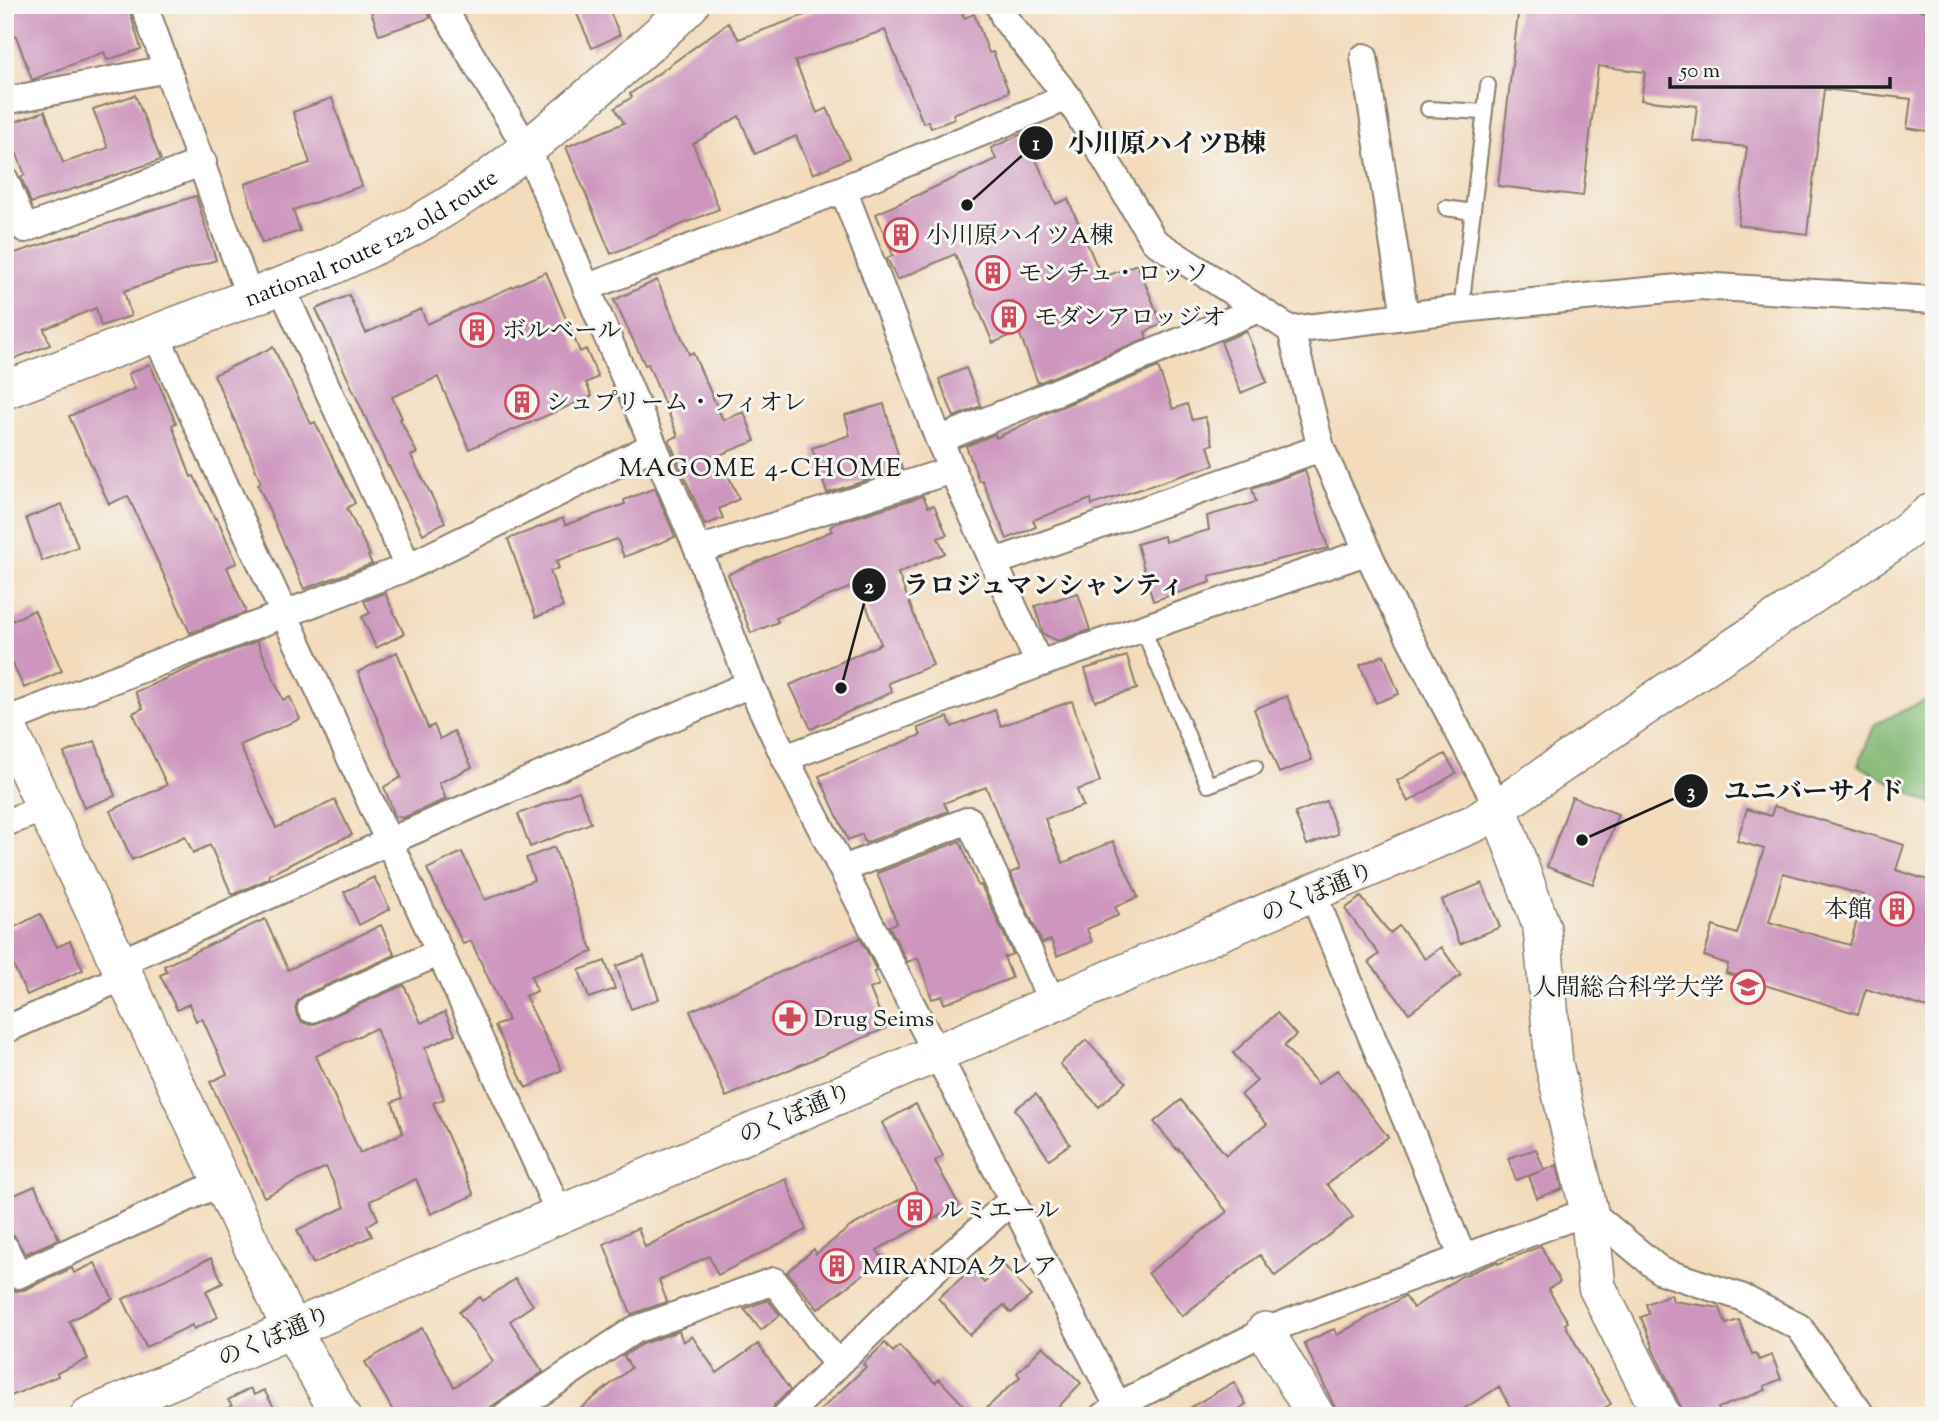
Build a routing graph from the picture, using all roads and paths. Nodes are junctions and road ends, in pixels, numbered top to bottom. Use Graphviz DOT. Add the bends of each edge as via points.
graph roads {
  1 [pos="144,5"];
  2 [pos="442,5"];
  3 [pos="999,5"];
  4 [pos="687,6"];
  5 [pos="1364,57"];
  6 [pos="167,69"];
  7 [pos="1488,85"];
  8 [pos="1068,96"];
  9 [pos="5,101"];
  10 [pos="1428,109"];
  11 [pos="1485,113"];
  12 [pos="528,150"];
  13 [pos="202,162"];
  14 [pos="5,180"];
  15 [pos="843,189"];
  16 [pos="1446,208"];
  17 [pos="1472,212"];
  18 [pos="586,288"];
  19 [pos="265,292"];
  20 [pos="1934,300"];
  21 [pos="1259,309"];
  22 [pos="1461,309"];
  23 [pos="1405,316"];
  24 [pos="1291,330"];
  25 [pos="155,333"];
  26 [pos="5,390"];
  27 [pos="939,440"];
  28 [pos="653,446"];
  29 [pos="1321,448"];
  30 [pos="952,470"];
  31 [pos="1934,510"];
  32 [pos="698,550"];
  33 [pos="1366,552"];
  34 [pos="995,562"];
  35 [pos="408,568"];
  36 [pos="286,614"];
  37 [pos="1143,629"];
  38 [pos="1039,664"];
  39 [pos="750,684"];
  40 [pos="5,722"];
  41 [pos="785,758"];
  42 [pos="1255,766"];
  43 [pos="46,808"];
  44 [pos="1499,808"];
  45 [pos="5,823"];
  46 [pos="390,841"];
  47 [pos="843,869"];
  48 [pos="1313,894"];
  49 [pos="440,952"];
  50 [pos="122,969"];
  51 [pos="1053,1004"];
  52 [pos="312,1009"];
  53 [pos="5,1030"];
  54 [pos="937,1053"];
  55 [pos="222,1182"];
  56 [pos="1011,1201"];
  57 [pos="1589,1211"];
  58 [pos="560,1214"];
  59 [pos="5,1248"];
  60 [pos="1463,1258"];
  61 [pos="291,1329"];
  62 [pos="1265,1331"];
  63 [pos="836,1363"];
  64 [pos="1115,1412"];
  65 [pos="89,1416"];
  66 [pos="341,1416"];
  67 [pos="505,1416"];
  68 [pos="786,1416"];
  69 [pos="1316,1416"];
  70 [pos="1662,1416"];
  71 [pos="1862,1416"];
  1 -- 6 [label="street"];
  2 -- 12 [label="street"];
  3 -- 8 [label="street" via="1005,19"];
  4 -- 12 [label="street, national route 122 old route"];
  5 -- 23 [label="street"];
  6 -- 9 [label="street"];
  6 -- 13 [label="street"];
  7 -- 11 [label="lane"];
  8 -- 15 [label="street"];
  8 -- 21 [label="street" via="1154,241"];
  10 -- 11 [label="lane"];
  11 -- 17 [label="lane"];
  12 -- 18 [label="street"];
  12 -- 19 [label="street, national route 122 old route" via="428,218 378,245"];
  13 -- 14 [label="street" via="25,229"];
  13 -- 19 [label="street"];
  15 -- 18 [label="street"];
  15 -- 27 [label="street"];
  16 -- 17 [label="lane"];
  17 -- 22 [label="lane"];
  18 -- 28 [label="street"];
  19 -- 25 [label="street, national route 122 old route"];
  19 -- 35 [label="street"];
  20 -- 22 [label="street" via="1699,286"];
  21 -- 24 [label="street"];
  21 -- 27 [label="street"];
  22 -- 23 [label="street"];
  23 -- 24 [label="street"];
  24 -- 29 [label="street"];
  25 -- 26 [label="street, national route 122 old route"];
  25 -- 36 [label="street"];
  27 -- 30 [label="street"];
  28 -- 32 [label="street"];
  28 -- 35 [label="street"];
  29 -- 33 [label="street"];
  29 -- 34 [label="street"];
  30 -- 32 [label="street"];
  30 -- 34 [label="street"];
  31 -- 44 [label="street, のくぼ通り"];
  32 -- 39 [label="street"];
  33 -- 37 [label="street"];
  33 -- 44 [label="street"];
  34 -- 38 [label="street"];
  35 -- 36 [label="street"];
  36 -- 40 [label="street"];
  36 -- 46 [label="street"];
  37 -- 38 [label="street"];
  37 -- 42 [label="lane" via="1208,785"];
  38 -- 41 [label="street"];
  39 -- 41 [label="street"];
  39 -- 46 [label="street"];
  40 -- 43 [label="street"];
  41 -- 47 [label="street"];
  43 -- 45 [label="street"];
  43 -- 50 [label="street"];
  44 -- 48 [label="street, のくぼ通り"];
  44 -- 57 [label="street" via="1542,928 1554,1064"];
  46 -- 49 [label="street"];
  46 -- 50 [label="street"];
  47 -- 51 [label="street" via="969,820"];
  47 -- 54 [label="street"];
  48 -- 51 [label="street, のくぼ通り"];
  48 -- 60 [label="street"];
  49 -- 52 [label="street"];
  49 -- 58 [label="street"];
  50 -- 53 [label="street"];
  50 -- 55 [label="street"];
  51 -- 54 [label="street, のくぼ通り"];
  54 -- 56 [label="street"];
  54 -- 58 [label="street, のくぼ通り"];
  55 -- 59 [label="street" via="18,1275"];
  55 -- 61 [label="street"];
  56 -- 63 [label="street"];
  56 -- 64 [label="street"];
  57 -- 60 [label="street"];
  57 -- 70 [label="street" via="1597,1287"];
  57 -- 71 [label="street" via="1661,1270 1741,1297 1799,1327"];
  58 -- 61 [label="street, のくぼ通り"];
  60 -- 62 [label="street"];
  61 -- 65 [label="street, のくぼ通り"];
  61 -- 66 [label="street"];
  62 -- 64 [label="street"];
  62 -- 69 [label="street"];
  63 -- 67 [label="street" via="774,1281 634,1330"];
  63 -- 68 [label="street"];
}
